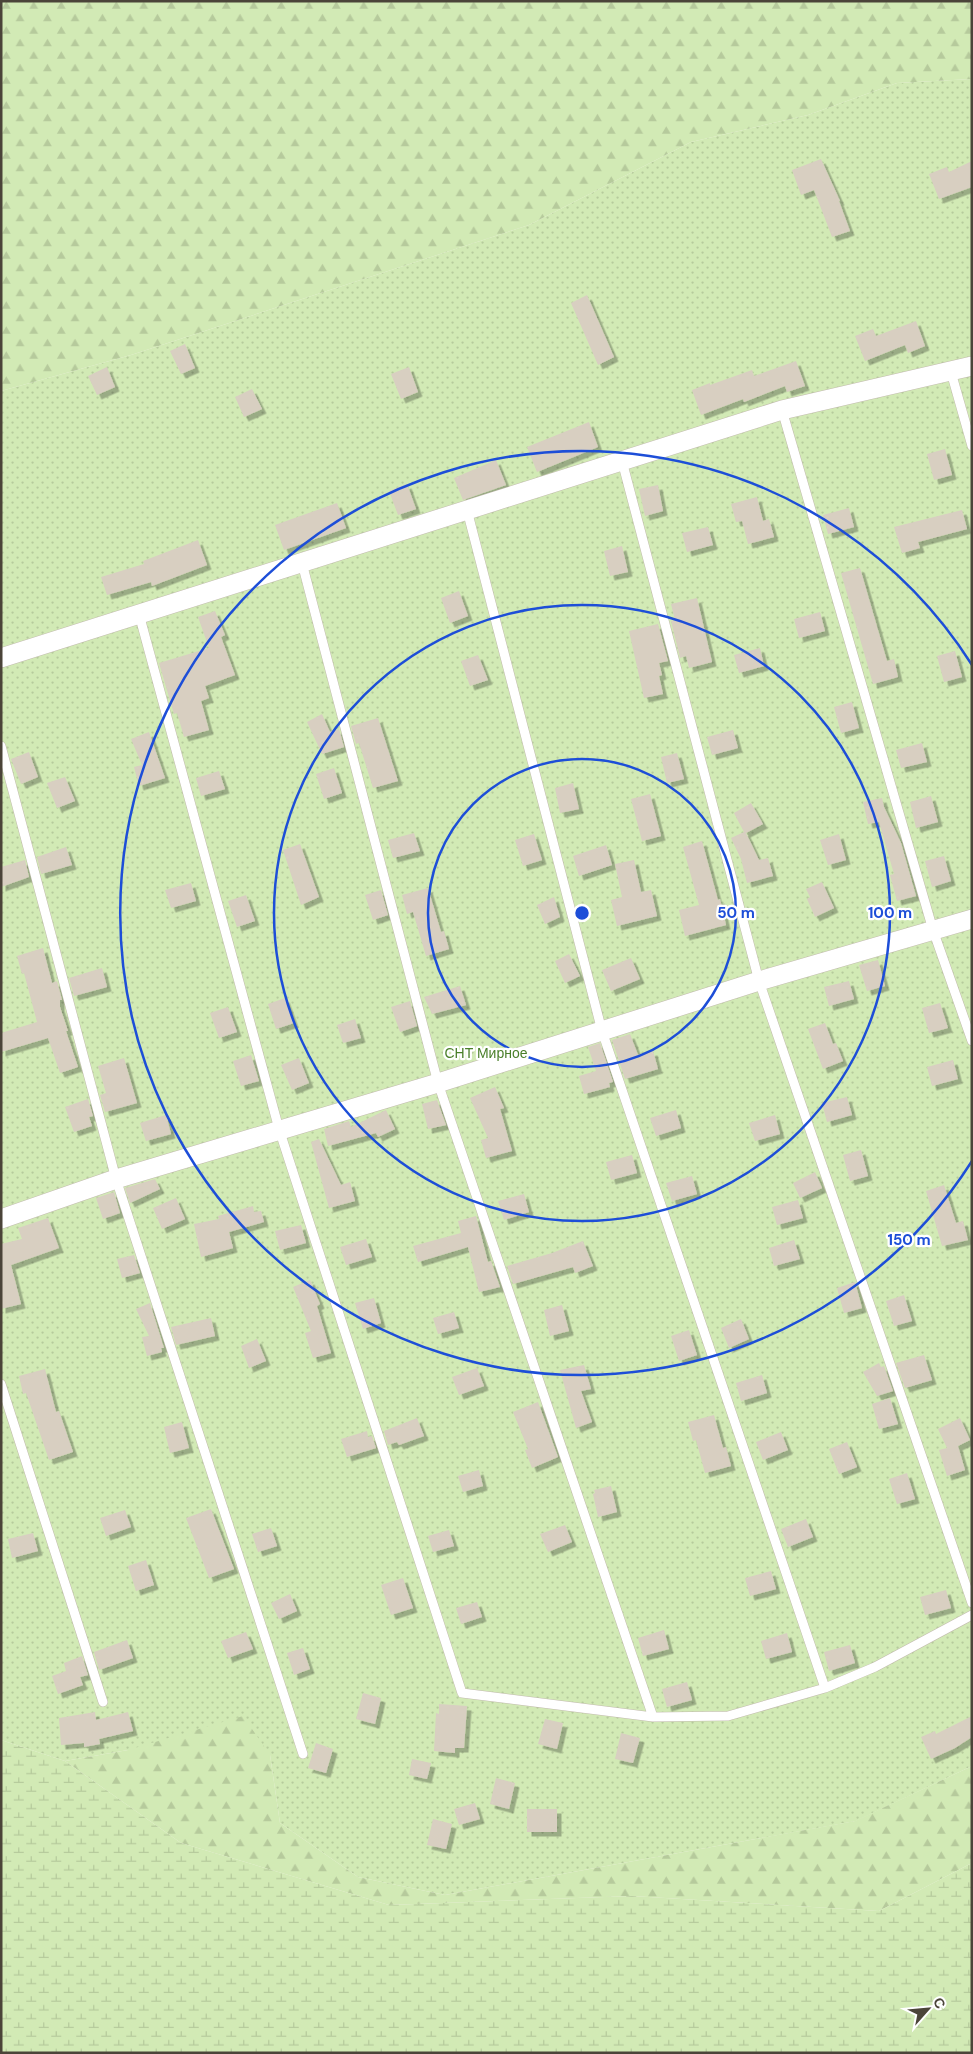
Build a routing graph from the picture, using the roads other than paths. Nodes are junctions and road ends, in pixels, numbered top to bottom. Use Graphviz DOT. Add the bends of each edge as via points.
graph roads {
  1 [pos="972,366"];
  2 [pos="951,372"];
  3 [pos="782,410"];
  4 [pos="972,446"];
  5 [pos="622,461"];
  6 [pos="467,510"];
  7 [pos="302,563"];
  8 [pos="139,614"];
  9 [pos="1,658"];
  10 [pos="1,746"];
  11 [pos="972,918"];
  12 [pos="932,930"];
  13 [pos="759,981"];
  14 [pos="602,1031"];
  15 [pos="972,1040"];
  16 [pos="438,1083"];
  17 [pos="279,1129"];
  18 [pos="116,1179"];
  19 [pos="1,1219"];
  20 [pos="1,1384"];
  21 [pos="972,1603"];
  22 [pos="972,1615"];
  23 [pos="825,1688"];
  24 [pos="103,1702"];
  25 [pos="652,1717"];
  26 [pos="303,1754"];
  1 -- 2 [label="street"];
  2 -- 3 [label="street"];
  2 -- 4 [label="lane"];
  3 -- 5 [label="street"];
  3 -- 12 [label="lane"];
  5 -- 6 [label="street"];
  5 -- 13 [label="lane"];
  6 -- 7 [label="street"];
  6 -- 14 [label="lane"];
  7 -- 8 [label="street"];
  7 -- 16 [label="lane"];
  8 -- 9 [label="street"];
  8 -- 17 [label="lane"];
  10 -- 18 [label="lane"];
  11 -- 12 [label="street"];
  12 -- 13 [label="street"];
  12 -- 15 [label="lane"];
  13 -- 14 [label="street"];
  13 -- 21 [label="lane"];
  14 -- 16 [label="street"];
  14 -- 23 [label="lane"];
  16 -- 17 [label="street"];
  16 -- 25 [label="lane"];
  17 -- 18 [label="street"];
  17 -- 25 [label="lane" via="462,1693"];
  18 -- 19 [label="street"];
  18 -- 26 [label="lane"];
  20 -- 24 [label="lane"];
  22 -- 23 [label="lane" via="876,1667"];
  23 -- 25 [label="lane" via="728,1716"];
}
